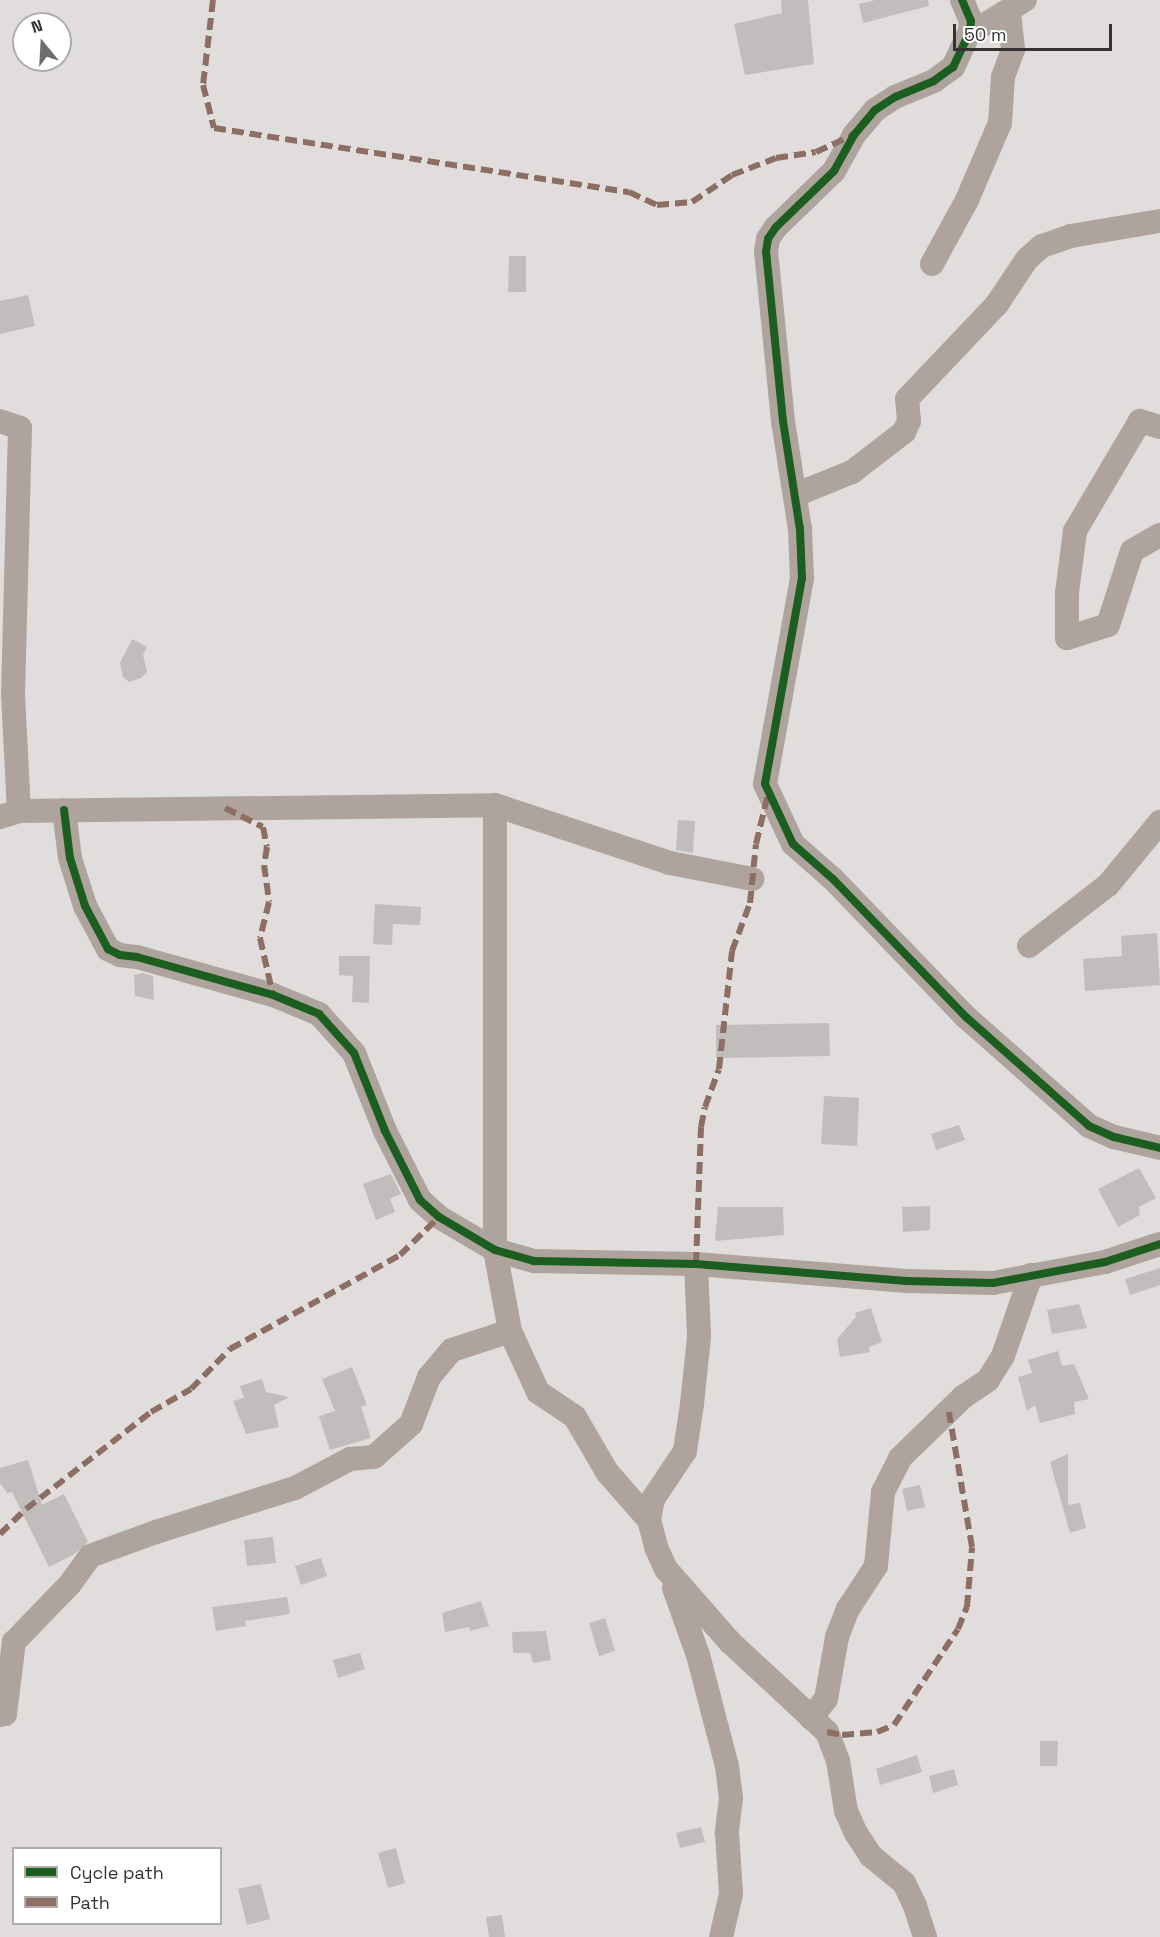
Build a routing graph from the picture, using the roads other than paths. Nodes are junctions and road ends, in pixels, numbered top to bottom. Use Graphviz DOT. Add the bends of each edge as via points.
graph roads {
  1 [pos="962,0"];
  2 [pos="1017,5"];
  3 [pos="970,31"];
  4 [pos="1160,221"];
  5 [pos="932,264"];
  6 [pos="0,421"];
  7 [pos="1160,427"];
  8 [pos="795,495"];
  9 [pos="1160,536"];
  10 [pos="495,805"];
  11 [pos="64,810"];
  12 [pos="10,814"];
  13 [pos="1160,822"];
  14 [pos="752,879"];
  15 [pos="1029,946"];
  16 [pos="1160,1148"];
  17 [pos="1160,1244"];
  18 [pos="495,1250"];
  19 [pos="696,1264"];
  20 [pos="1031,1275"];
  21 [pos="510,1331"];
  22 [pos="649,1520"];
  23 [pos="666,1569"];
  24 [pos="0,1715"];
  25 [pos="811,1718"];
  26 [pos="721,1937"];
  27 [pos="925,1937"];
  1 -- 3 [label="street"];
  2 -- 3 [label="street"];
  2 -- 5 [label="street" via="1013,50 1003,77 1000,123 968,200"];
  3 -- 8 [label="street" via="953,67 875,110 854,135 834,171 768,239 783,422"];
  4 -- 8 [label="street" via="1071,236 1042,246 1027,259 997,304 910,396 906,403 909,421 904,432 852,472"];
  6 -- 12 [label="street" via="20,428"];
  7 -- 9 [label="street" via="1140,421 1075,531 1067,593 1067,638 1108,625 1132,551"];
  8 -- 16 [label="street" via="802,578 784,687 764,773 784,828 793,844 833,879 966,1017 1089,1126 1114,1137"];
  10 -- 11 [label="street"];
  10 -- 14 [label="street" via="670,863"];
  10 -- 18 [label="street"];
  11 -- 12 [label="street"];
  11 -- 18 [label="street" via="70,858 85,906 108,949 273,995 319,1014 354,1053 385,1131 420,1200 438,1217"];
  13 -- 15 [label="street" via="1108,885"];
  17 -- 20 [label="street" via="1105,1262"];
  18 -- 19 [label="street" via="534,1261"];
  18 -- 21 [label="street"];
  19 -- 20 [label="street" via="906,1281 993,1283"];
  19 -- 22 [label="street" via="699,1337 685,1451 653,1499"];
  20 -- 25 [label="street" via="1003,1356 988,1380 963,1397 907,1449 883,1492 876,1566 848,1609 837,1637 826,1698"];
  21 -- 22 [label="street" via="538,1392 575,1416 608,1472"];
  21 -- 24 [label="street" via="452,1350 429,1377 411,1424 374,1457 350,1459 295,1488 90,1556 70,1584 14,1642 5,1714"];
  22 -- 23 [label="street"];
  23 -- 25 [label="street" via="730,1642"];
  23 -- 26 [label="street" via="687,1619 727,1766 731,1894"];
  25 -- 27 [label="street" via="831,1738 846,1811 856,1833 871,1856 904,1883"];
}
